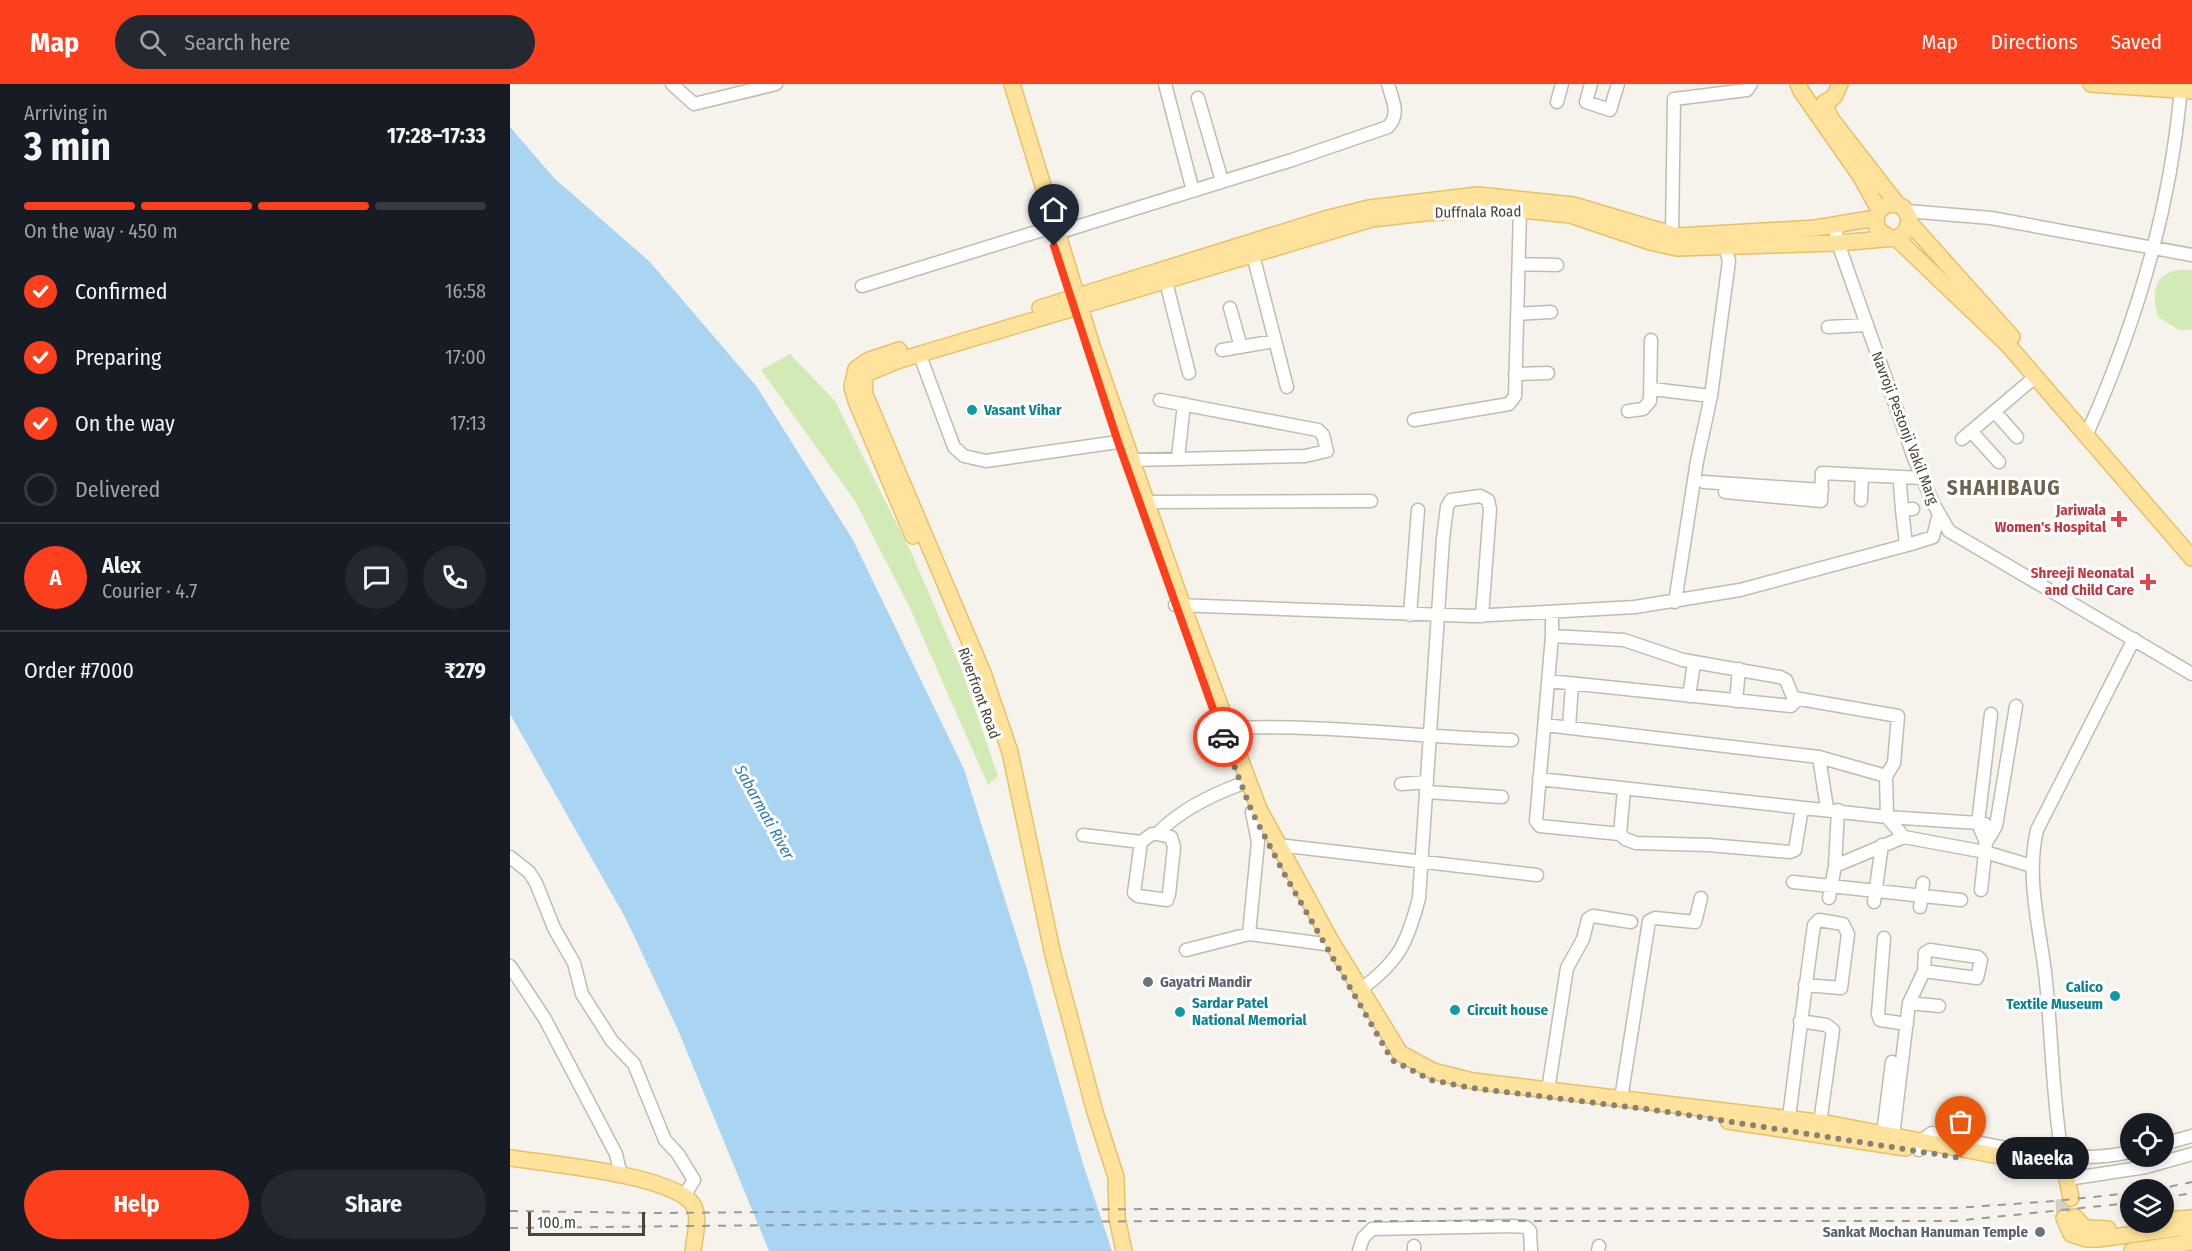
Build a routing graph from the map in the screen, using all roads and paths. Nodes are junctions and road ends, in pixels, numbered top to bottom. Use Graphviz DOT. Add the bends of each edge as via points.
graph roads {
  1 [pos="672,84"];
  2 [pos="685,84"];
  3 [pos="776,84"];
  4 [pos="1005,84"];
  5 [pos="1012,84"];
  6 [pos="1165,84"];
  7 [pos="1388,84"];
  8 [pos="1562,84"];
  9 [pos="1591,84"];
  10 [pos="1618,84"];
  11 [pos="1751,84"];
  12 [pos="2091,84"];
  13 [pos="747,87"];
  14 [pos="2185,88"];
  15 [pos="1800,89"];
  16 [pos="729,90"];
  17 [pos="1837,91"];
  18 [pos="1198,98"];
  19 [pos="1557,102"];
  20 [pos="694,104"];
  21 [pos="1222,181"];
  22 [pos="1193,191"];
  23 [pos="1520,210"];
  24 [pos="1905,213"];
  25 [pos="1878,214"];
  26 [pos="1835,226"];
  27 [pos="1053,230"];
  28 [pos="1672,234"];
  29 [pos="1893,238"];
  30 [pos="1838,243"];
  31 [pos="1725,247"];
  32 [pos="2153,248"];
  33 [pos="1253,255"];
  34 [pos="2192,255"];
  35 [pos="1519,264"];
  36 [pos="1557,265"];
  37 [pos="1166,282"];
  38 [pos="862,286"];
  39 [pos="1075,303"];
  40 [pos="1230,308"];
  41 [pos="1551,312"];
  42 [pos="1517,314"];
  43 [pos="1867,325"];
  44 [pos="1828,327"];
  45 [pos="1651,340"];
  46 [pos="1275,341"];
  47 [pos="1241,347"];
  48 [pos="1222,350"];
  49 [pos="919,353"];
  50 [pos="1189,373"];
  51 [pos="1548,373"];
  52 [pos="1515,374"];
  53 [pos="2035,377"];
  54 [pos="1287,387"];
  55 [pos="1652,388"];
  56 [pos="1712,396"];
  57 [pos="1160,400"];
  58 [pos="1184,404"];
  59 [pos="1628,411"];
  60 [pos="1995,412"];
  61 [pos="1414,420"];
  62 [pos="2087,432"];
  63 [pos="2017,437"];
  64 [pos="1118,442"];
  65 [pos="1178,458"];
  66 [pos="1131,460"];
  67 [pos="1999,462"];
  68 [pos="2117,472"];
  69 [pos="1862,475"];
  70 [pos="1922,478"];
  71 [pos="1704,482"];
  72 [pos="1900,484"];
  73 [pos="1822,490"];
  74 [pos="1725,492"];
  75 [pos="1861,500"];
  76 [pos="1371,501"];
  77 [pos="1146,502"];
  78 [pos="1418,510"];
  79 [pos="1939,514"];
  80 [pos="1933,537"];
  81 [pos="1963,540"];
  82 [pos="1906,545"];
  83 [pos="2192,549"];
  84 [pos="2192,558"];
  85 [pos="2192,569"];
  86 [pos="1675,602"];
  87 [pos="1178,605"];
  88 [pos="1552,612"];
  89 [pos="1410,615"];
  90 [pos="1438,615"];
  91 [pos="1482,616"];
  92 [pos="1552,636"];
  93 [pos="2134,639"];
  94 [pos="1694,663"];
  95 [pos="1739,669"];
  96 [pos="2192,674"];
  97 [pos="1549,681"];
  98 [pos="1572,684"];
  99 [pos="1689,696"];
  100 [pos="1794,698"];
  101 [pos="1736,700"];
  102 [pos="2016,705"];
  103 [pos="1991,714"];
  104 [pos="1545,725"];
  105 [pos="1229,728"];
  106 [pos="1569,728"];
  107 [pos="1429,737"];
  108 [pos="1512,740"];
  109 [pos="1819,757"];
  110 [pos="1886,776"];
  111 [pos="1539,779"];
  112 [pos="1242,784"];
  113 [pos="1401,784"];
  114 [pos="1427,787"];
  115 [pos="1624,789"];
  116 [pos="1502,797"];
  117 [pos="1802,808"];
  118 [pos="1833,809"];
  119 [pos="1252,812"];
  120 [pos="1887,817"];
  121 [pos="1978,823"];
  122 [pos="1996,826"];
  123 [pos="1157,834"];
  124 [pos="1620,834"];
  125 [pos="1083,835"];
  126 [pos="1904,837"];
  127 [pos="1141,842"];
  128 [pos="1278,845"];
  129 [pos="1882,845"];
  130 [pos="1986,847"];
  131 [pos="510,857"];
  132 [pos="1422,861"];
  133 [pos="1835,866"];
  134 [pos="2032,866"];
  135 [pos="1537,875"];
  136 [pos="1793,882"];
  137 [pos="1923,883"];
  138 [pos="1981,890"];
  139 [pos="1829,893"];
  140 [pos="1874,897"];
  141 [pos="1701,898"];
  142 [pos="1961,900"];
  143 [pos="1920,902"];
  144 [pos="1631,922"];
  145 [pos="1249,934"];
  146 [pos="1884,938"];
  147 [pos="1324,944"];
  148 [pos="1186,950"];
  149 [pos="510,966"];
  150 [pos="1924,971"];
  151 [pos="1805,985"];
  152 [pos="1360,990"];
  153 [pos="1909,1003"];
  154 [pos="1939,1006"];
  155 [pos="1800,1021"];
  156 [pos="1907,1024"];
  157 [pos="1892,1062"];
  158 [pos="1834,1063"];
  159 [pos="1548,1090"];
  160 [pos="1621,1099"];
  161 [pos="1789,1118"];
  162 [pos="1823,1123"];
  163 [pos="1888,1135"];
  164 [pos="2192,1136"];
  165 [pos="2174,1141"];
  166 [pos="1920,1146"];
  167 [pos="1942,1150"];
  168 [pos="2120,1154"];
  169 [pos="2192,1154"];
  170 [pos="2062,1156"];
  171 [pos="510,1158"];
  172 [pos="621,1176"];
  173 [pos="2068,1179"];
  174 [pos="685,1198"];
  175 [pos="2192,1218"];
  176 [pos="2174,1219"];
  177 [pos="2120,1227"];
  178 [pos="2174,1229"];
  179 [pos="2192,1231"];
  180 [pos="2137,1233"];
  181 [pos="2192,1242"];
  182 [pos="693,1248"];
  183 [pos="1117,1251"];
  184 [pos="1124,1251"];
  185 [pos="1359,1251"];
  186 [pos="1531,1251"];
  187 [pos="2132,1251"];
  1 -- 20 [label="street"];
  2 -- 20 [label="street"];
  3 -- 13 [label="street"];
  4 -- 27 [label="main road"];
  5 -- 27 [label="main road"];
  6 -- 22 [label="street"];
  7 -- 21 [label="street" via="1396,112 1388,127"];
  8 -- 19 [label="street"];
  9 -- 10 [label="street" via="1586,102 1610,110"];
  11 -- 28 [label="street" via="1747,90 1674,99"];
  12 -- 14 [label="main road"];
  13 -- 16 [label="street"];
  14 -- 32 [label="street"];
  15 -- 17 [label="main road" via="1822,103"];
  15 -- 25 [label="main road" via="1861,177"];
  16 -- 20 [label="street"];
  17 -- 24 [label="main road" via="1827,102 1832,120"];
  18 -- 21 [label="street"];
  21 -- 22 [label="street"];
  22 -- 27 [label="street"];
  23 -- 31 [label="main road, Duffnala Road" via="1570,215 1677,248"];
  23 -- 33 [label="main road, Duffnala Road" via="1372,219"];
  23 -- 35 [label="street"];
  24 -- 25 [label="main road" via="1888,204"];
  24 -- 29 [label="main road" via="1905,233"];
  24 -- 32 [label="street" via="1991,218"];
  24 -- 62 [label="main road" via="2014,339"];
  25 -- 26 [label="main road"];
  25 -- 29 [label="main road" via="1877,229"];
  26 -- 28 [label="main road"];
  26 -- 30 [label="street, Navroji Pestonji Vakil Marg"];
  27 -- 38 [label="street"];
  27 -- 39 [label="main road"];
  28 -- 39 [label="main road" via="1573,205 1478,195 1433,199 1325,219"];
  29 -- 30 [label="main road, Duffnala Road"];
  29 -- 53 [label="main road" via="2008,345"];
  30 -- 31 [label="main road, Duffnala Road"];
  30 -- 43 [label="street, Navroji Pestonji Vakil Marg"];
  31 -- 56 [label="street" via="1729,261"];
  32 -- 34 [label="street"];
  32 -- 62 [label="street" via="2117,366"];
  33 -- 37 [label="main road, Duffnala Road"];
  33 -- 46 [label="street"];
  35 -- 36 [label="street"];
  35 -- 42 [label="street"];
  37 -- 39 [label="main road, Duffnala Road"];
  37 -- 50 [label="street"];
  39 -- 49 [label="main road, Riverfront Road"];
  39 -- 64 [label="main road"];
  39 -- 66 [label="main road"];
  39 -- 183 [label="main road, Riverfront Road" via="869,360 856,369 852,387 884,472 971,666 1004,765 1025,851 1044,958 1081,1100 1105,1164"];
  40 -- 47 [label="street"];
  41 -- 42 [label="street"];
  42 -- 52 [label="street"];
  43 -- 44 [label="street"];
  43 -- 70 [label="street, Navroji Pestonji Vakil Marg"];
  45 -- 55 [label="street"];
  46 -- 47 [label="street"];
  46 -- 54 [label="street"];
  47 -- 48 [label="street"];
  49 -- 64 [label="street" via="954,447 964,456 986,461"];
  49 -- 184 [label="main road, Riverfront Road" via="868,374 864,378 865,396 983,673 1010,752 1053,955 1116,1177 1116,1218"];
  51 -- 52 [label="street"];
  52 -- 61 [label="street" via="1515,396 1509,404"];
  53 -- 60 [label="street"];
  53 -- 62 [label="main road"];
  55 -- 56 [label="street"];
  55 -- 59 [label="street" via="1647,407"];
  56 -- 86 [label="street" via="1697,461"];
  57 -- 58 [label="street"];
  58 -- 65 [label="street"];
  58 -- 65 [label="street" via="1318,430 1327,451 1305,456"];
  60 -- 63 [label="street"];
  60 -- 67 [label="street" via="1967,435"];
  62 -- 68 [label="main road"];
  62 -- 83 [label="main road"];
  64 -- 87 [label="main road"];
  65 -- 66 [label="street"];
  66 -- 77 [label="main road"];
  68 -- 84 [label="main road"];
  68 -- 85 [label="main road" via="2119,489"];
  69 -- 70 [label="street"];
  69 -- 73 [label="street" via="1822,473"];
  69 -- 75 [label="street"];
  70 -- 79 [label="street, Navroji Pestonji Vakil Marg"];
  71 -- 73 [label="street"];
  72 -- 82 [label="street" via="1907,510"];
  73 -- 74 [label="street" via="1821,501"];
  76 -- 77 [label="street"];
  77 -- 87 [label="main road"];
  78 -- 89 [label="street"];
  79 -- 80 [label="street"];
  79 -- 81 [label="street, Navroji Pestonji Vakil Marg" via="1949,531"];
  80 -- 81 [label="street"];
  80 -- 82 [label="street"];
  81 -- 93 [label="street, Navroji Pestonji Vakil Marg"];
  82 -- 86 [label="street" via="1740,590"];
  86 -- 88 [label="street"];
  87 -- 89 [label="street"];
  87 -- 105 [label="main road"];
  87 -- 112 [label="main road"];
  88 -- 91 [label="street"];
  88 -- 92 [label="street"];
  89 -- 90 [label="street"];
  90 -- 91 [label="street"];
  90 -- 91 [label="street" via="1447,507 1451,500 1480,496 1488,500 1490,510"];
  90 -- 107 [label="street"];
  92 -- 94 [label="street" via="1624,640"];
  92 -- 97 [label="street"];
  93 -- 96 [label="street, Navroji Pestonji Vakil Marg"];
  93 -- 134 [label="street" via="2037,830"];
  94 -- 95 [label="street"];
  94 -- 99 [label="street"];
  95 -- 100 [label="street" via="1783,678"];
  95 -- 101 [label="street"];
  97 -- 98 [label="street"];
  97 -- 104 [label="street"];
  98 -- 99 [label="street"];
  98 -- 106 [label="street"];
  99 -- 101 [label="street"];
  100 -- 101 [label="street" via="1791,706"];
  100 -- 110 [label="street" via="1898,716 1894,763"];
  102 -- 122 [label="street"];
  103 -- 121 [label="street"];
  104 -- 106 [label="street"];
  104 -- 111 [label="street"];
  105 -- 107 [label="street" via="1267,726"];
  105 -- 128 [label="main road" via="1259,809"];
  106 -- 109 [label="street"];
  107 -- 108 [label="street"];
  107 -- 114 [label="street"];
  109 -- 110 [label="street"];
  109 -- 118 [label="street"];
  110 -- 120 [label="street"];
  111 -- 115 [label="street"];
  111 -- 124 [label="street" via="1536,821 1540,826"];
  112 -- 119 [label="main road"];
  112 -- 123 [label="street" via="1169,821"];
  113 -- 114 [label="street"];
  114 -- 116 [label="street"];
  114 -- 132 [label="street"];
  115 -- 117 [label="street"];
  115 -- 124 [label="street"];
  117 -- 118 [label="street"];
  117 -- 124 [label="street" via="1794,852 1709,844 1636,843"];
  118 -- 120 [label="street"];
  118 -- 133 [label="street"];
  119 -- 145 [label="street" via="1258,842"];
  119 -- 147 [label="main road"];
  120 -- 121 [label="street"];
  120 -- 126 [label="street"];
  121 -- 122 [label="street"];
  121 -- 130 [label="street"];
  122 -- 130 [label="street"];
  123 -- 127 [label="street"];
  123 -- 127 [label="street" via="1171,837 1173,842 1167,900 1146,898 1134,892"];
  125 -- 127 [label="street"];
  126 -- 129 [label="street"];
  126 -- 130 [label="street"];
  128 -- 132 [label="street"];
  128 -- 152 [label="main road"];
  129 -- 133 [label="street"];
  129 -- 140 [label="street"];
  130 -- 134 [label="street"];
  130 -- 138 [label="street"];
  131 -- 174 [label="street" via="536,883 554,928 574,963 582,994 612,1041 634,1064 665,1140 694,1180"];
  132 -- 135 [label="street"];
  132 -- 152 [label="street" via="1419,898 1409,936 1398,956"];
  133 -- 139 [label="street"];
  134 -- 170 [label="street"];
  136 -- 139 [label="street"];
  137 -- 143 [label="street"];
  139 -- 140 [label="street"];
  140 -- 143 [label="street"];
  141 -- 160 [label="street" via="1695,922 1655,918 1649,921"];
  142 -- 143 [label="street"];
  144 -- 159 [label="street" via="1593,916 1588,919 1583,939 1567,968"];
  145 -- 147 [label="street"];
  145 -- 148 [label="street"];
  146 -- 156 [label="street" via="1878,1014 1884,1022"];
  147 -- 166 [label="main road" via="1392,1060 1431,1080"];
  149 -- 172 [label="street" via="545,1018 616,1154"];
  150 -- 153 [label="street"];
  151 -- 151 [label="street" via="1816,921 1843,924 1848,934 1840,988"];
  151 -- 155 [label="street"];
  152 -- 159 [label="main road" via="1400,1053 1433,1071 1473,1081"];
  153 -- 154 [label="street"];
  153 -- 156 [label="street"];
  155 -- 161 [label="street"];
  155 -- 162 [label="street" via="1833,1028"];
  156 -- 163 [label="street"];
  157 -- 163 [label="street"];
  158 -- 162 [label="street"];
  159 -- 160 [label="main road"];
  160 -- 161 [label="main road"];
  161 -- 162 [label="main road"];
  162 -- 163 [label="main road"];
  163 -- 166 [label="main road"];
  164 -- 165 [label="street"];
  166 -- 167 [label="main road"];
  166 -- 170 [label="street" via="1932,1133"];
  167 -- 173 [label="main road" via="2057,1167 2065,1170"];
  167 -- 173 [label="main road" via="2045,1173 2056,1178 2067,1198"];
  168 -- 170 [label="street"];
  169 -- 173 [label="street" via="2146,1167"];
  171 -- 172 [label="main road"];
  172 -- 174 [label="main road" via="661,1186"];
  174 -- 182 [label="main road" via="693,1208 696,1222"];
  175 -- 176 [label="main road"];
  177 -- 180 [label="main road" via="2090,1229 2070,1217 2071,1234 2086,1239"];
  178 -- 179 [label="main road"];
  181 -- 187 [label="main road"];
  185 -- 186 [label="street" via="1363,1238 1372,1229 1512,1226 1530,1231"];
}
